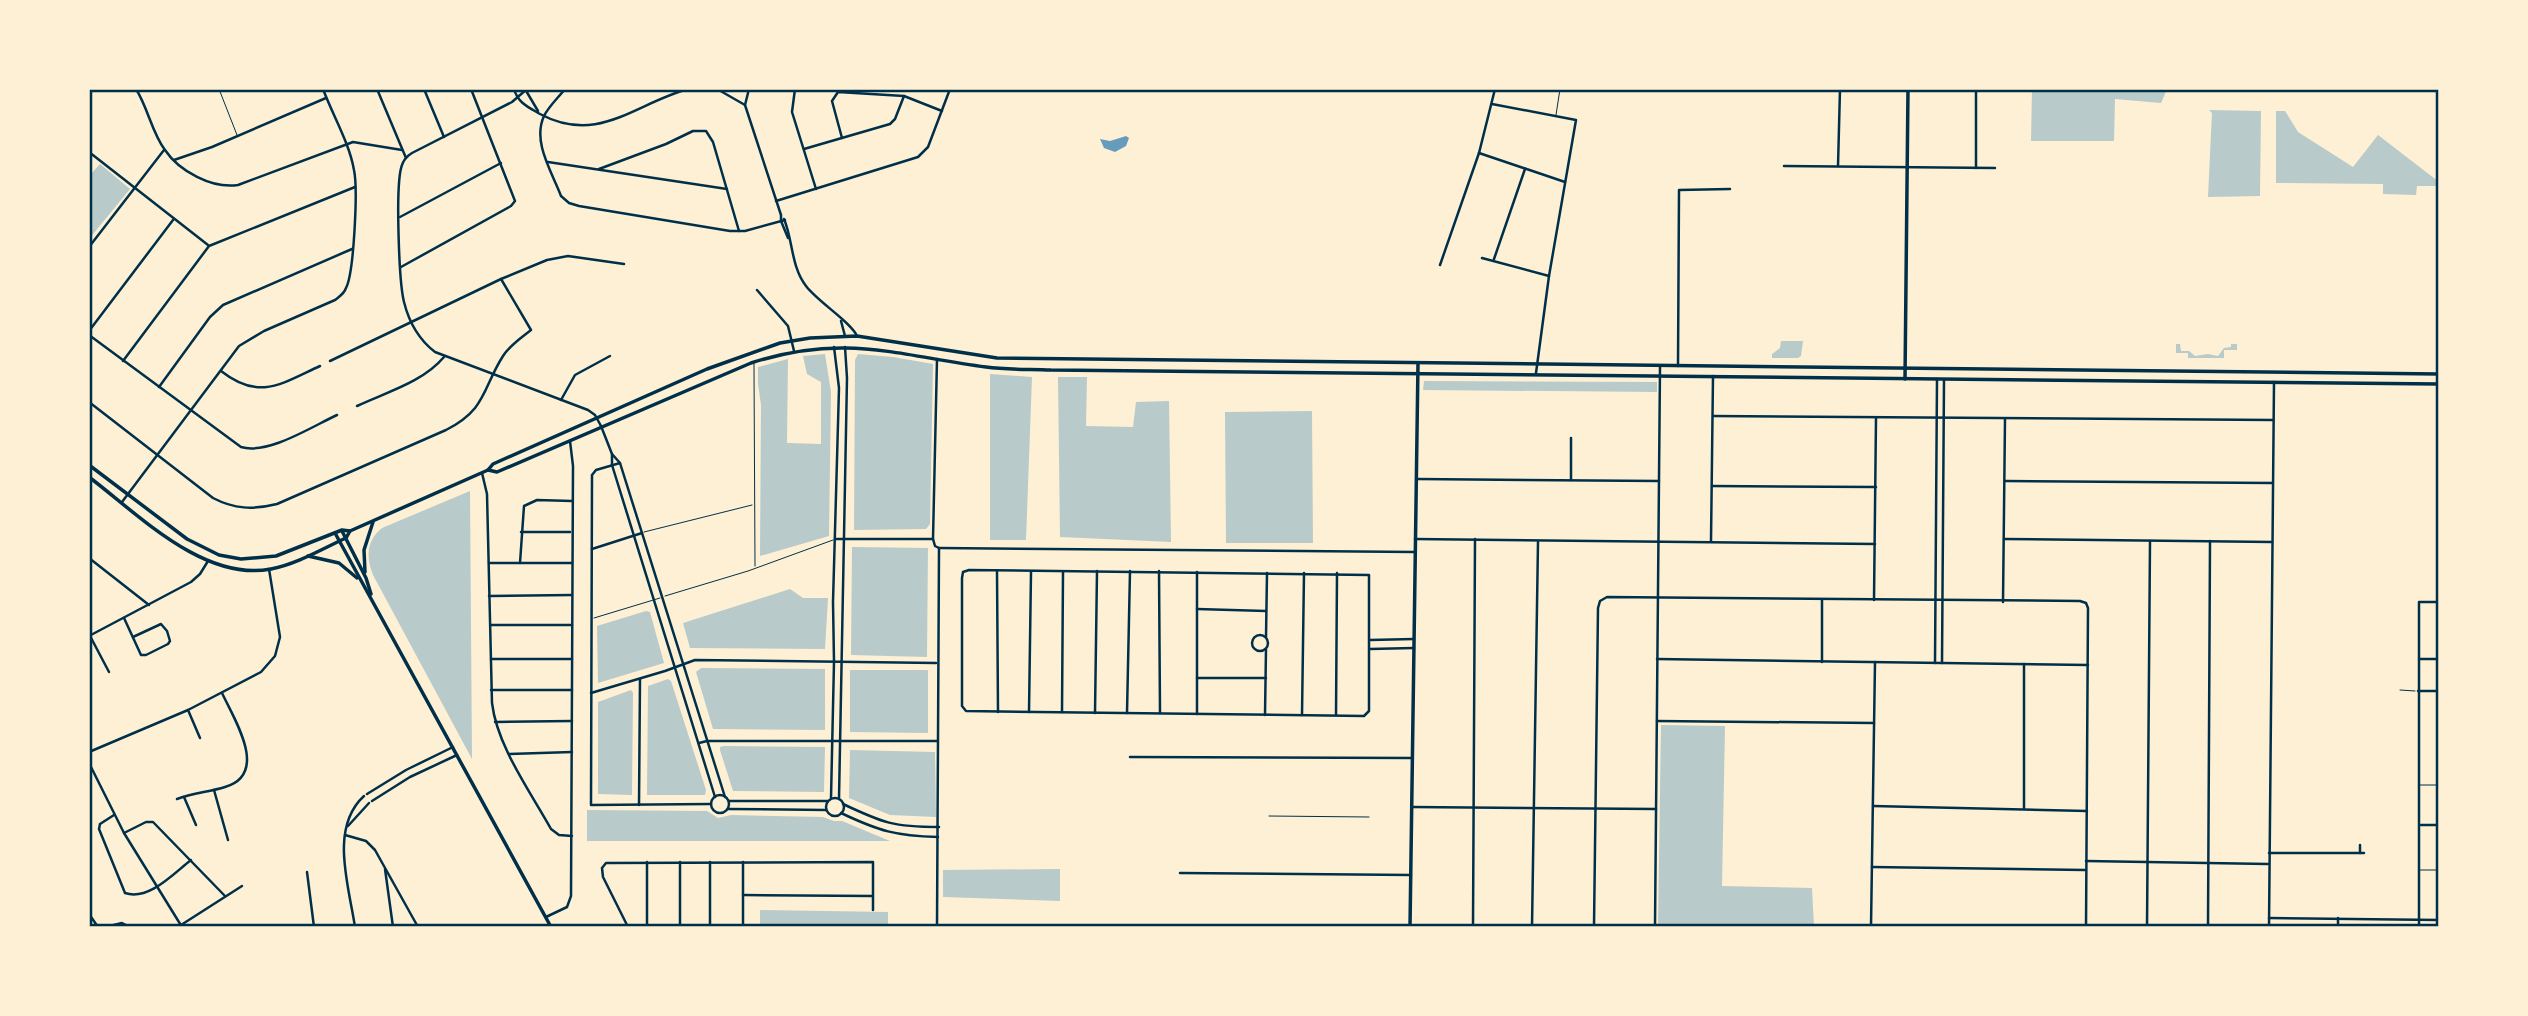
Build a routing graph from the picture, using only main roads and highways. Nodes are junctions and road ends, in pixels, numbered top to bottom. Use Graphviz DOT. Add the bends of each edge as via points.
graph roads {
  1 [pos="1908,89"];
  2 [pos="1123,359"];
  3 [pos="1251,360"];
  4 [pos="1322,361"];
  5 [pos="1418,363"];
  6 [pos="1905,368"];
  7 [pos="707,369"];
  8 [pos="1123,370"];
  9 [pos="1251,370"];
  10 [pos="2115,370"];
  11 [pos="2160,370"];
  12 [pos="1322,371"];
  13 [pos="1418,372"];
  14 [pos="2439,374"];
  15 [pos="711,379"];
  16 [pos="1905,379"];
  17 [pos="2115,381"];
  18 [pos="2160,381"];
  19 [pos="2439,384"];
  20 [pos="667,387"];
  21 [pos="671,396"];
  22 [pos="89,465"];
  23 [pos="488,470"];
  24 [pos="89,477"];
  25 [pos="373,521"];
  26 [pos="342,530"];
  27 [pos="351,531"];
  28 [pos="335,533"];
  29 [pos="346,538"];
  30 [pos="340,541"];
  31 [pos="306,556"];
  32 [pos="366,578"];
  33 [pos="360,581"];
  34 [pos="373,599"];
  35 [pos="551,927"];
  36 [pos="1410,927"];
  1 -- 6 [label="main road"];
  2 -- 3 [label="main road"];
  2 -- 7 [label="main road" via="997,358 845,335 792,340"];
  2 -- 8 [label="main road"];
  3 -- 4 [label="main road"];
  3 -- 9 [label="main road"];
  4 -- 5 [label="main road"];
  4 -- 12 [label="main road"];
  5 -- 6 [label="main road"];
  5 -- 13 [label="main road"];
  6 -- 10 [label="main road"];
  6 -- 16 [label="main road"];
  7 -- 15 [label="main road"];
  7 -- 20 [label="main road"];
  8 -- 9 [label="main road"];
  8 -- 15 [label="main road" via="996,368 845,346 794,351"];
  9 -- 12 [label="main road"];
  10 -- 11 [label="main road"];
  10 -- 17 [label="main road"];
  11 -- 14 [label="main road"];
  11 -- 18 [label="main road"];
  12 -- 13 [label="main road"];
  13 -- 16 [label="main road"];
  13 -- 36 [label="main road"];
  15 -- 21 [label="main road"];
  16 -- 17 [label="main road"];
  17 -- 18 [label="main road"];
  18 -- 19 [label="main road"];
  20 -- 21 [label="main road"];
  20 -- 23 [label="main road"];
  21 -- 23 [label="main road" via="497,472"];
  22 -- 28 [label="main road" via="196,546 229,558 285,554"];
  23 -- 25 [label="main road"];
  24 -- 31 [label="main road" via="182,547 208,561 236,569 269,569"];
  25 -- 27 [label="main road"];
  25 -- 32 [label="main road" via="363,552"];
  26 -- 27 [label="main road"];
  26 -- 28 [label="main road"];
  26 -- 29 [label="main road"];
  27 -- 29 [label="main road"];
  28 -- 30 [label="main road"];
  29 -- 30 [label="main road"];
  29 -- 32 [label="main road"];
  30 -- 31 [label="main road"];
  30 -- 33 [label="main road"];
  31 -- 33 [label="main road" via="339,563"];
  32 -- 34 [label="main road"];
  33 -- 34 [label="main road"];
  34 -- 35 [label="main road"];
}
